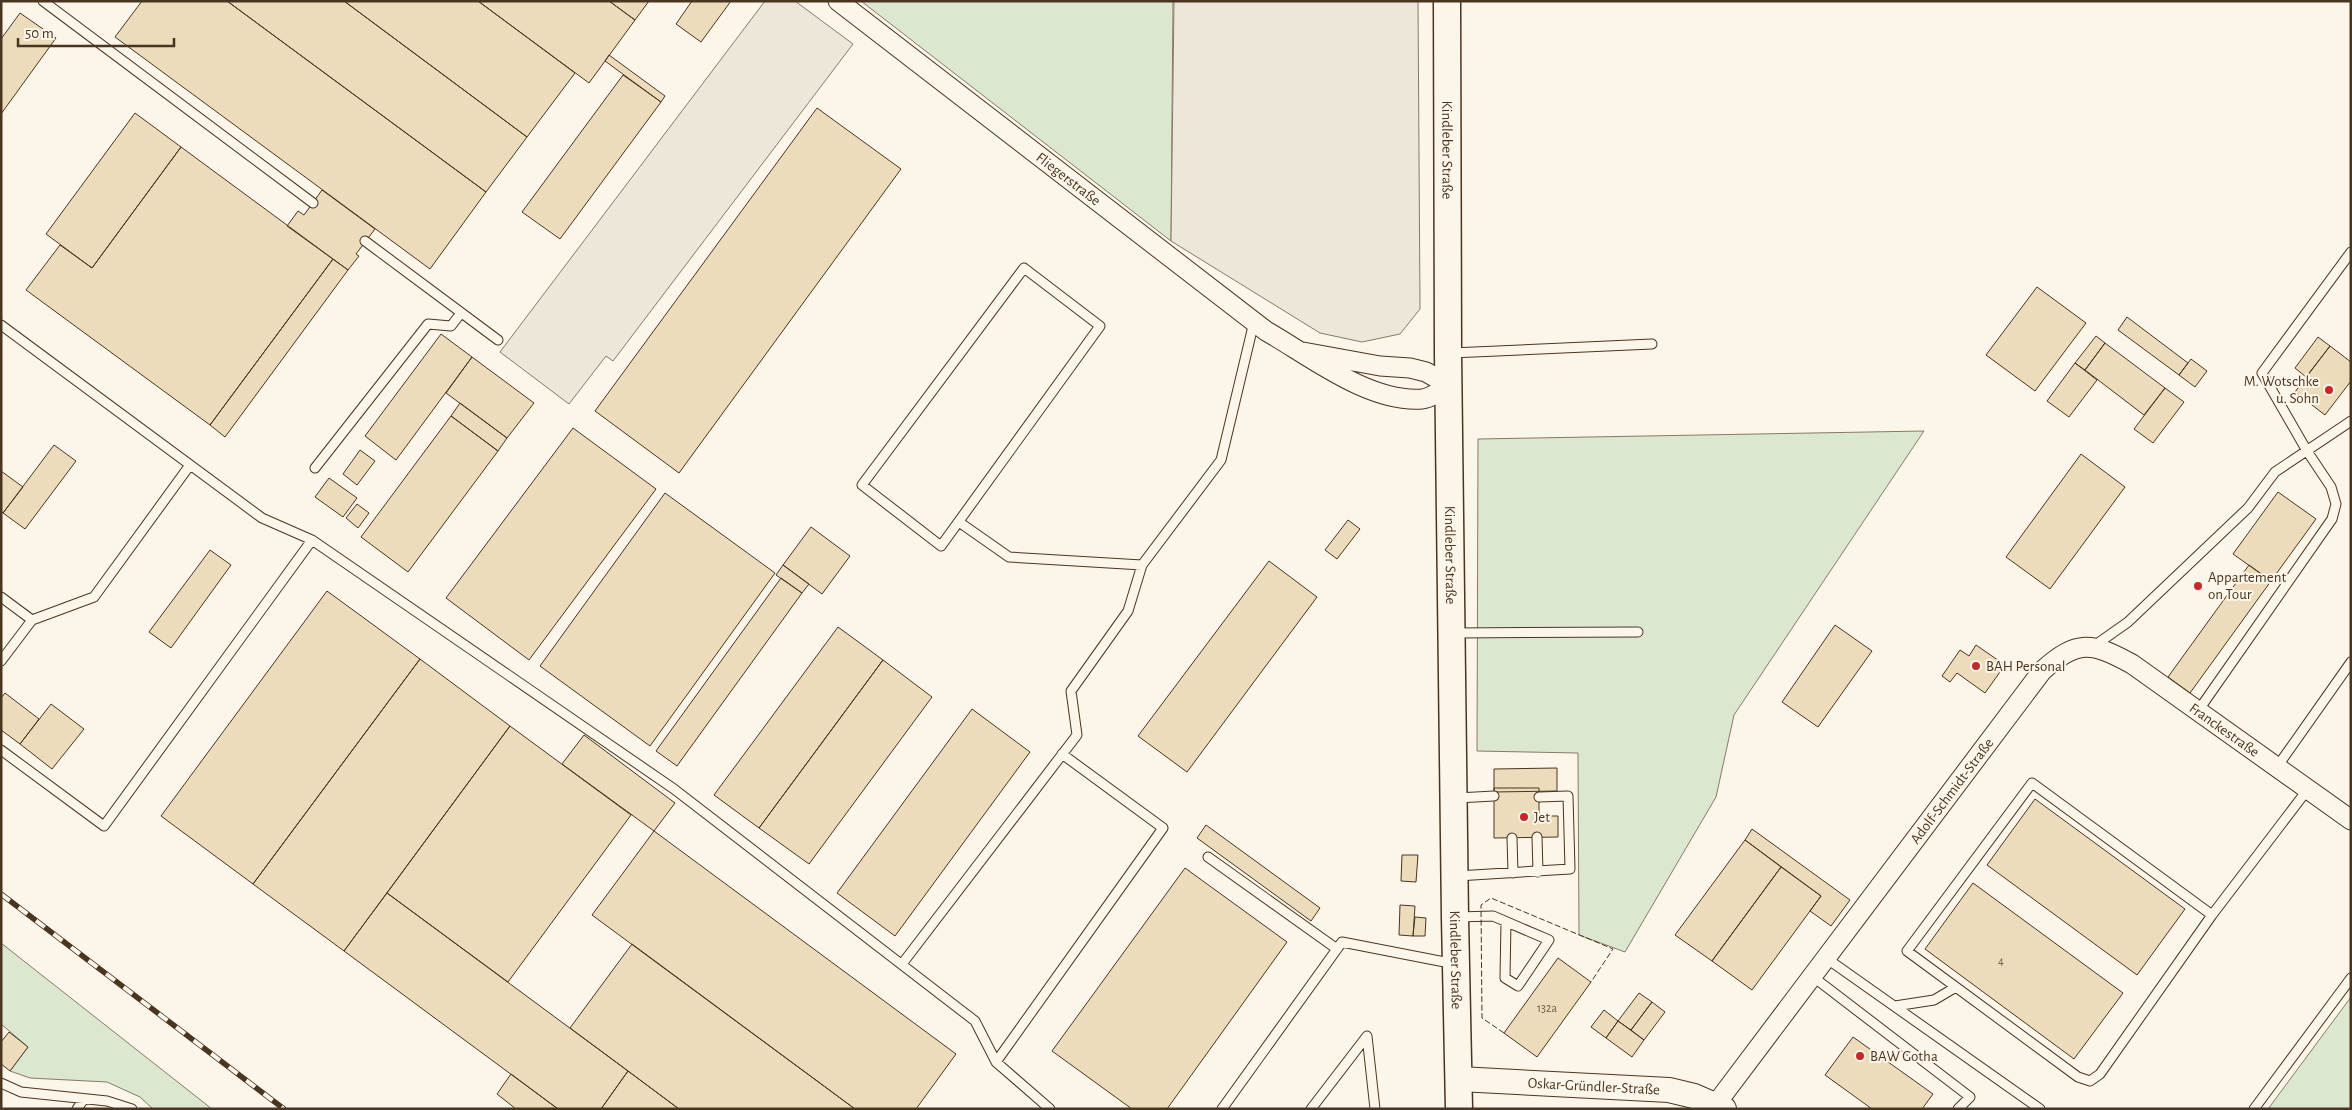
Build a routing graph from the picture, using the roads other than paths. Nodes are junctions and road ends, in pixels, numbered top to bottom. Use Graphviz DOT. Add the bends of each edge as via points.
graph roads {
  1 [pos="43,1"];
  2 [pos="838,1"];
  3 [pos="1447,1"];
  4 [pos="313,203"];
  5 [pos="365,241"];
  6 [pos="2351,252"];
  7 [pos="461,313"];
  8 [pos="1254,322"];
  9 [pos="1,325"];
  10 [pos="498,340"];
  11 [pos="1652,344"];
  12 [pos="1303,352"];
  13 [pos="1448,354"];
  14 [pos="1448,385"];
  15 [pos="2351,421"];
  16 [pos="2307,451"];
  17 [pos="190,465"];
  18 [pos="315,468"];
  19 [pos="959,522"];
  20 [pos="312,540"];
  21 [pos="1142,565"];
  22 [pos="1,597"];
  23 [pos="32,620"];
  24 [pos="1638,632"];
  25 [pos="1452,633"];
  26 [pos="2094,646"];
  27 [pos="1,661"];
  28 [pos="2351,662"];
  29 [pos="2198,711"];
  30 [pos="1,750"];
  31 [pos="1062,754"];
  32 [pos="2277,767"];
  33 [pos="2308,789"];
  34 [pos="1494,796"];
  35 [pos="1539,796"];
  36 [pos="1454,798"];
  37 [pos="2351,820"];
  38 [pos="1537,837"];
  39 [pos="1512,838"];
  40 [pos="1208,857"];
  41 [pos="1538,872"];
  42 [pos="1513,873"];
  43 [pos="1454,876"];
  44 [pos="2212,915"];
  45 [pos="1455,918"];
  46 [pos="1506,922"];
  47 [pos="1337,949"];
  48 [pos="1826,958"];
  49 [pos="902,964"];
  50 [pos="1456,964"];
  51 [pos="1812,976"];
  52 [pos="2351,978"];
  53 [pos="1956,987"];
  54 [pos="1895,1006"];
  55 [pos="996,1062"];
  56 [pos="1459,1079"];
  57 [pos="1,1083"];
  58 [pos="84,1099"];
  59 [pos="1718,1107"];
  60 [pos="77,1109"];
  61 [pos="132,1109"];
  62 [pos="1049,1109"];
  63 [pos="1222,1109"];
  64 [pos="1312,1109"];
  65 [pos="1375,1109"];
  66 [pos="1459,1109"];
  67 [pos="1958,1109"];
  68 [pos="2040,1109"];
  69 [pos="2254,1109"];
  1 -- 4 [label="lane"];
  2 -- 8 [label="street, Fliegerstraße"];
  3 -- 13 [label="main road, Kindleber Straße"];
  5 -- 7 [label="lane"];
  6 -- 16 [label="lane" via="2262,373"];
  7 -- 10 [label="lane"];
  7 -- 18 [label="lane" via="451,326 428,324"];
  8 -- 12 [label="street, Fliegerstraße"];
  8 -- 21 [label="lane" via="1221,460"];
  9 -- 17 [label="lane"];
  11 -- 13 [label="lane"];
  12 -- 14 [label="street, Fliegerstraße" via="1410,368 1426,372"];
  12 -- 14 [label="street, Fliegerstraße" via="1334,374 1385,394 1423,399"];
  13 -- 14 [label="main road, Kindleber Straße"];
  14 -- 25 [label="main road, Kindleber Straße"];
  15 -- 16 [label="lane"];
  16 -- 26 [label="lane" via="2275,472 2248,508 2128,622"];
  16 -- 29 [label="lane" via="2331,488 2336,504 2332,518"];
  17 -- 20 [label="lane" via="262,518"];
  17 -- 23 [label="lane" via="94,597"];
  19 -- 19 [label="lane" via="1100,326 1024,268 862,484 941,546"];
  19 -- 21 [label="lane" via="1009,557"];
  20 -- 30 [label="lane" via="104,826"];
  20 -- 49 [label="lane" via="674,788"];
  21 -- 31 [label="lane" via="1128,611 1071,691 1077,735"];
  22 -- 23 [label="lane"];
  23 -- 27 [label="lane"];
  24 -- 25 [label="lane"];
  25 -- 36 [label="main road, Kindleber Straße"];
  26 -- 29 [label="street, Franckestraße" via="2132,664"];
  26 -- 48 [label="street, Adolf-Schmidt-Straße" via="2074,648 2042,671"];
  28 -- 32 [label="lane"];
  29 -- 32 [label="street, Franckestraße"];
  31 -- 49 [label="lane"];
  31 -- 55 [label="lane" via="1163,828"];
  32 -- 33 [label="street, Franckestraße"];
  33 -- 37 [label="street, Franckestraße"];
  33 -- 44 [label="lane"];
  34 -- 36 [label="lane"];
  35 -- 41 [label="lane" via="1568,796 1570,869"];
  36 -- 43 [label="main road, Kindleber Straße"];
  38 -- 41 [label="lane"];
  39 -- 42 [label="lane"];
  40 -- 47 [label="lane"];
  41 -- 42 [label="lane"];
  42 -- 43 [label="lane"];
  43 -- 45 [label="main road, Kindleber Straße"];
  44 -- 53 [label="lane" via="2100,1074 2090,1081 2078,1077"];
  44 -- 53 [label="lane" via="2032,783 1907,951"];
  45 -- 46 [label="lane" via="1493,916"];
  45 -- 50 [label="main road, Kindleber Straße"];
  46 -- 46 [label="lane" via="1549,940 1518,986 1505,978"];
  47 -- 50 [label="lane" via="1342,942"];
  47 -- 63 [label="lane"];
  48 -- 51 [label="street, Adolf-Schmidt-Straße"];
  48 -- 54 [label="lane"];
  49 -- 55 [label="lane" via="975,1021"];
  50 -- 56 [label="main road, Kindleber Straße"];
  51 -- 59 [label="street, Adolf-Schmidt-Straße"];
  51 -- 67 [label="lane" via="1970,1097"];
  52 -- 69 [label="lane"];
  53 -- 54 [label="lane" via="1934,1000"];
  54 -- 68 [label="lane"];
  55 -- 62 [label="lane"];
  56 -- 59 [label="street, Oskar-Gründler-Straße" via="1669,1090"];
  56 -- 66 [label="main road, Kindleber Straße"];
  57 -- 58 [label="lane" via="21,1092"];
  58 -- 60 [label="lane"];
  58 -- 61 [label="lane" via="107,1101"];
  64 -- 65 [label="lane" via="1367,1036"];
}
